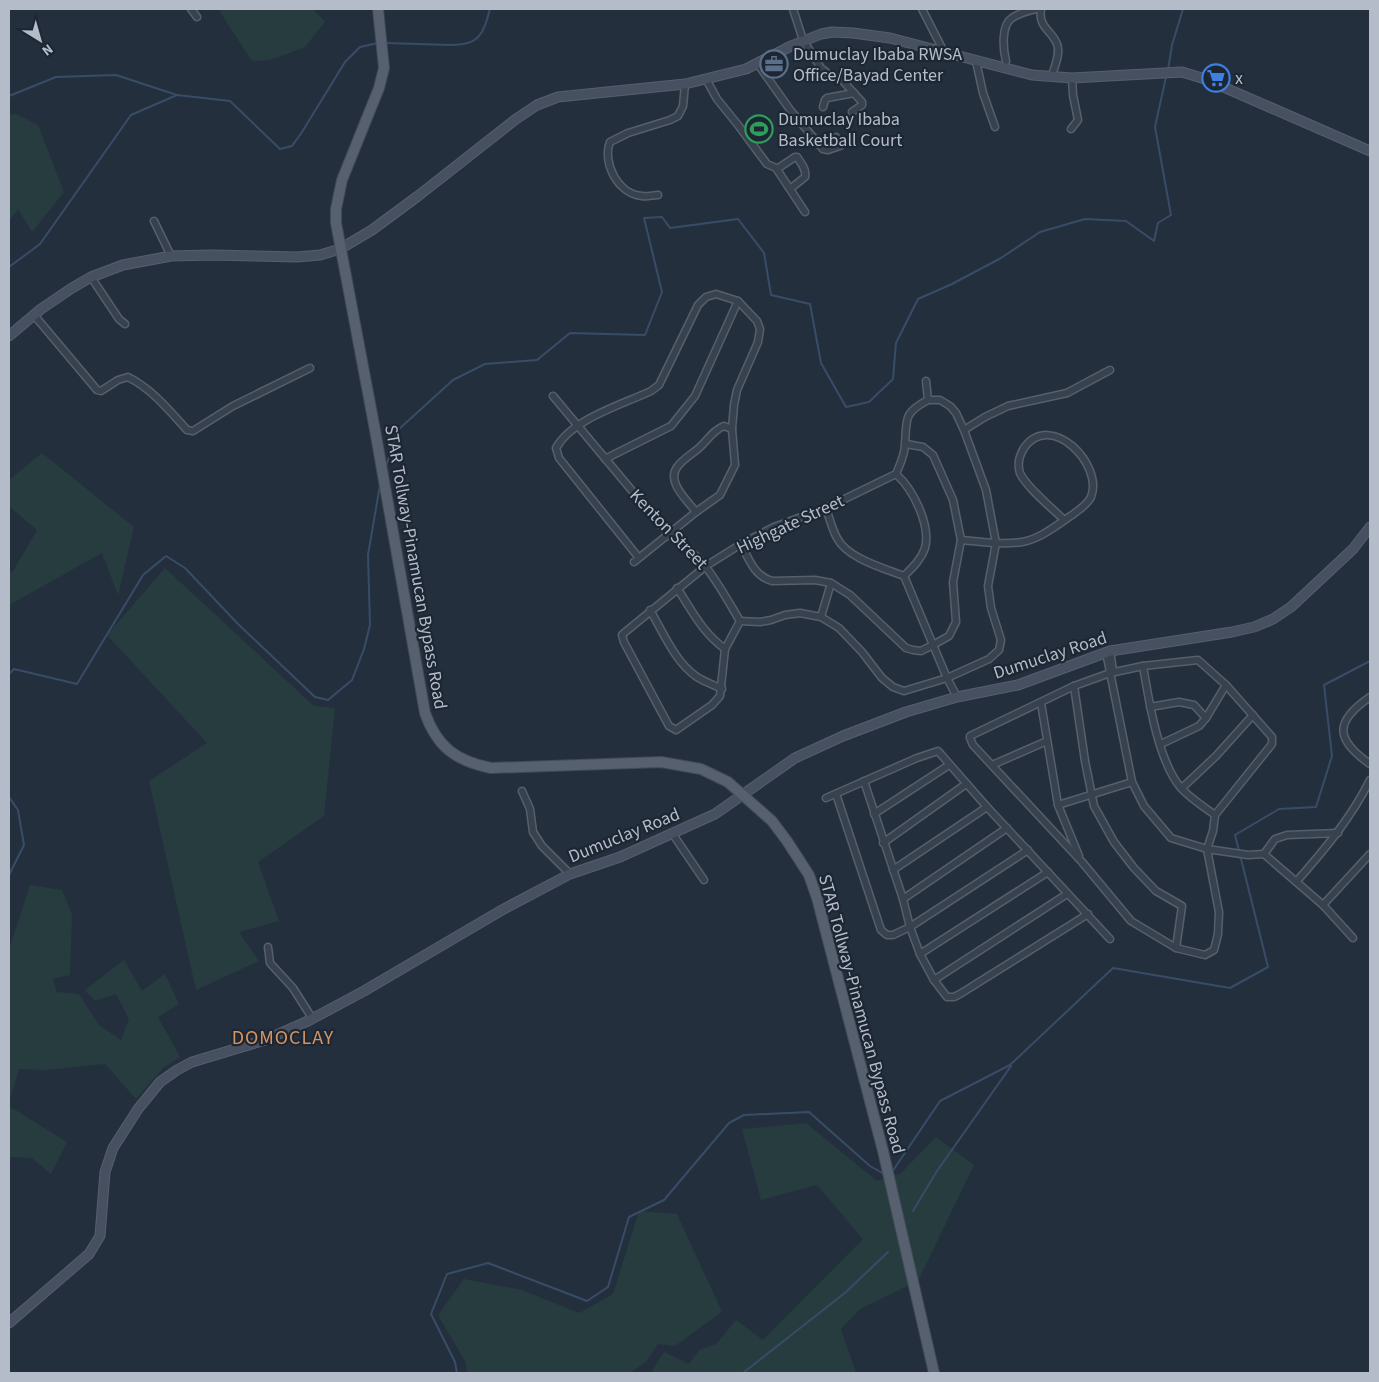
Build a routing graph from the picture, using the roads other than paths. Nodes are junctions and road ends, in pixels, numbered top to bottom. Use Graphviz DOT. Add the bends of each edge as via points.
graph roads {
  1 [pos="191,9"];
  2 [pos="793,9"];
  3 [pos="922,9"];
  4 [pos="1036,9"];
  5 [pos="1041,9"];
  6 [pos="377,12"];
  7 [pos="197,17"];
  8 [pos="803,40"];
  9 [pos="944,52"];
  10 [pos="976,61"];
  11 [pos="1006,61"];
  12 [pos="757,63"];
  13 [pos="1052,76"];
  14 [pos="1072,78"];
  15 [pos="706,79"];
  16 [pos="685,84"];
  17 [pos="854,93"];
  18 [pos="823,107"];
  19 [pos="852,112"];
  20 [pos="995,127"];
  21 [pos="1071,129"];
  22 [pos="836,137"];
  23 [pos="1370,150"];
  24 [pos="777,169"];
  25 [pos="790,189"];
  26 [pos="658,195"];
  27 [pos="805,212"];
  28 [pos="154,221"];
  29 [pos="340,249"];
  30 [pos="171,256"];
  31 [pos="91,277"];
  32 [pos="738,301"];
  33 [pos="34,316"];
  34 [pos="125,324"];
  35 [pos="9,336"];
  36 [pos="310,368"];
  37 [pos="1110,370"];
  38 [pos="926,381"];
  39 [pos="553,396"];
  40 [pos="928,400"];
  41 [pos="578,424"];
  42 [pos="732,429"];
  43 [pos="964,430"];
  44 [pos="906,444"];
  45 [pos="606,459"];
  46 [pos="896,474"];
  47 [pos="826,508"];
  48 [pos="696,512"];
  49 [pos="1064,520"];
  50 [pos="1370,527"];
  51 [pos="669,535"];
  52 [pos="962,540"];
  53 [pos="996,543"];
  54 [pos="741,544"];
  55 [pos="706,566"];
  56 [pos="904,576"];
  57 [pos="831,583"];
  58 [pos="677,588"];
  59 [pos="650,610"];
  60 [pos="821,617"];
  61 [pos="740,621"];
  62 [pos="934,646"];
  63 [pos="725,649"];
  64 [pos="1108,651"];
  65 [pos="1143,666"];
  66 [pos="1112,675"];
  67 [pos="947,678"];
  68 [pos="1226,685"];
  69 [pos="1074,686"];
  70 [pos="722,689"];
  71 [pos="958,696"];
  72 [pos="1370,697"];
  73 [pos="1040,703"];
  74 [pos="1150,707"];
  75 [pos="1253,715"];
  76 [pos="1206,718"];
  77 [pos="1047,741"];
  78 [pos="1161,744"];
  79 [pos="1370,764"];
  80 [pos="950,765"];
  81 [pos="992,765"];
  82 [pos="864,780"];
  83 [pos="1370,780"];
  84 [pos="1132,782"];
  85 [pos="966,784"];
  86 [pos="1182,788"];
  87 [pos="522,791"];
  88 [pos="742,794"];
  89 [pos="836,794"];
  90 [pos="1091,794"];
  91 [pos="826,798"];
  92 [pos="1058,805"];
  93 [pos="986,807"];
  94 [pos="874,814"];
  95 [pos="1215,815"];
  96 [pos="1007,828"];
  97 [pos="672,833"];
  98 [pos="1338,833"];
  99 [pos="883,843"];
  100 [pos="1207,849"];
  101 [pos="1028,850"];
  102 [pos="1264,854"];
  103 [pos="1370,856"];
  104 [pos="1082,862"];
  105 [pos="892,870"];
  106 [pos="1048,872"];
  107 [pos="570,874"];
  108 [pos="704,880"];
  109 [pos="1297,881"];
  110 [pos="1068,894"];
  111 [pos="903,899"];
  112 [pos="1323,905"];
  113 [pos="1088,914"];
  114 [pos="910,927"];
  115 [pos="1353,938"];
  116 [pos="1110,939"];
  117 [pos="268,947"];
  118 [pos="1176,948"];
  119 [pos="920,954"];
  120 [pos="934,980"];
  121 [pos="312,1018"];
  122 [pos="9,1323"];
  123 [pos="934,1373"];
  1 -- 7 [label="street"];
  2 -- 8 [label="street"];
  3 -- 9 [label="street"];
  4 -- 11 [label="street" via="1008,21 1003,50"];
  5 -- 13 [label="street" via="1041,20 1058,51"];
  6 -- 29 [label="main road, STAR Tollway-Pinamucan Bypass Road" via="384,68 338,196 336,224"];
  8 -- 9 [label="street" via="832,32 867,34"];
  8 -- 12 [label="street"];
  8 -- 17 [label="street" via="823,70 842,80"];
  9 -- 10 [label="street"];
  10 -- 13 [label="street" via="1032,75"];
  10 -- 20 [label="street"];
  12 -- 15 [label="street"];
  12 -- 22 [label="street" via="823,149 840,146"];
  13 -- 14 [label="street"];
  14 -- 21 [label="street" via="1078,120"];
  14 -- 23 [label="street" via="1182,72"];
  15 -- 16 [label="street"];
  15 -- 24 [label="street" via="717,99 767,164"];
  16 -- 26 [label="street" via="684,106 678,116 628,133 610,142 607,150 610,169 619,183 631,193"];
  16 -- 29 [label="street" via="558,97 537,105 372,230"];
  17 -- 18 [label="street" via="827,98"];
  17 -- 19 [label="street" via="862,104"];
  24 -- 25 [label="street"];
  24 -- 25 [label="street" via="795,157 802,163 805,177"];
  25 -- 27 [label="street"];
  28 -- 30 [label="street"];
  29 -- 30 [label="street" via="297,257"];
  29 -- 88 [label="main road, STAR Tollway-Pinamucan Bypass Road" via="425,713 435,735 458,757 491,768 661,762 701,769 728,782"];
  30 -- 31 [label="street" via="123,265"];
  31 -- 33 [label="street"];
  31 -- 34 [label="street"];
  32 -- 41 [label="street" via="716,294 698,304 658,385"];
  32 -- 42 [label="street" via="757,321 760,330 737,390"];
  32 -- 45 [label="street" via="695,396 671,426"];
  33 -- 35 [label="street"];
  33 -- 36 [label="street" via="97,390 128,377 160,400 187,430 193,431 233,406"];
  37 -- 43 [label="street" via="1066,393 1008,406"];
  38 -- 40 [label="street"];
  39 -- 41 [label="street, Kenton Street"];
  40 -- 43 [label="street" via="940,400 950,406"];
  40 -- 44 [label="street" via="917,406 907,418"];
  41 -- 45 [label="street, Kenton Street"];
  41 -- 51 [label="street" via="561,439 556,448 559,458 636,560"];
  42 -- 48 [label="street" via="735,465 720,495"];
  42 -- 48 [label="street" via="717,428 678,464 673,473 674,483"];
  43 -- 53 [label="street" via="986,490"];
  44 -- 46 [label="street"];
  44 -- 52 [label="street" via="923,447 933,455 953,500"];
  45 -- 51 [label="street, Kenton Street"];
  46 -- 47 [label="street, Highgate Street"];
  46 -- 56 [label="street" via="915,498 925,528 924,550"];
  47 -- 54 [label="street, Highgate Street" via="774,527"];
  47 -- 56 [label="street" via="837,538 845,548 866,561"];
  48 -- 51 [label="street"];
  49 -- 49 [label="street" via="1026,483 1020,472 1018,461 1023,449 1031,440 1045,434 1057,436 1076,450 1089,469 1093,484 1091,497 1083,507"];
  49 -- 53 [label="street" via="1023,542"];
  50 -- 64 [label="street, Dumuclay Road" via="1353,549 1291,607 1273,619 1232,632"];
  51 -- 55 [label="street, Kenton Street" via="683,543"];
  52 -- 53 [label="street"];
  52 -- 62 [label="street" via="952,582 956,622 949,636"];
  53 -- 67 [label="street" via="988,586 1001,640 999,650 990,659"];
  54 -- 55 [label="street, Highgate Street"];
  54 -- 57 [label="street" via="758,575 765,580"];
  55 -- 58 [label="street, Highgate Street"];
  55 -- 61 [label="street, Kenton Street"];
  56 -- 62 [label="street"];
  57 -- 60 [label="street"];
  57 -- 62 [label="street" via="850,595 906,648 921,651"];
  58 -- 59 [label="street, Highgate Street"];
  58 -- 63 [label="street" via="704,630"];
  59 -- 70 [label="street" via="675,654 690,671"];
  59 -- 70 [label="street, Highgate Street" via="622,635 669,726 676,730 712,705"];
  60 -- 61 [label="street" via="800,614 760,622"];
  60 -- 67 [label="street" via="839,628 893,687 904,691"];
  61 -- 63 [label="street"];
  62 -- 67 [label="street"];
  63 -- 70 [label="street"];
  64 -- 66 [label="street"];
  64 -- 71 [label="street, Dumuclay Road" via="1018,685"];
  65 -- 66 [label="street"];
  65 -- 68 [label="street" via="1198,660"];
  65 -- 74 [label="street"];
  66 -- 69 [label="street"];
  66 -- 84 [label="street"];
  67 -- 71 [label="street"];
  68 -- 75 [label="street"];
  68 -- 76 [label="street"];
  69 -- 73 [label="street"];
  69 -- 90 [label="street"];
  71 -- 88 [label="street, Dumuclay Road" via="906,712 795,758"];
  72 -- 79 [label="street" via="1359,704 1342,729 1343,737"];
  73 -- 77 [label="street"];
  73 -- 81 [label="street" via="970,736 973,745"];
  74 -- 76 [label="street" via="1179,702 1194,705"];
  74 -- 78 [label="street"];
  75 -- 86 [label="street"];
  75 -- 95 [label="street" via="1272,737 1272,744"];
  76 -- 78 [label="street" via="1194,729"];
  77 -- 81 [label="street"];
  77 -- 92 [label="street"];
  78 -- 86 [label="street" via="1166,764"];
  80 -- 82 [label="street" via="938,751"];
  80 -- 85 [label="street"];
  80 -- 94 [label="street"];
  81 -- 104 [label="street"];
  82 -- 89 [label="street"];
  82 -- 94 [label="street"];
  83 -- 98 [label="street"];
  84 -- 90 [label="street"];
  84 -- 100 [label="street" via="1144,806 1171,838"];
  85 -- 93 [label="street"];
  85 -- 99 [label="street"];
  86 -- 95 [label="street"];
  87 -- 107 [label="street" via="530,809 533,832 542,846"];
  88 -- 97 [label="street, Dumuclay Road" via="714,814"];
  88 -- 123 [label="main road, STAR Tollway-Pinamucan Bypass Road" via="780,831 809,875 884,1151"];
  89 -- 91 [label="street"];
  89 -- 114 [label="street" via="881,930 890,936"];
  90 -- 92 [label="street"];
  90 -- 118 [label="street" via="1114,842 1134,868 1156,891 1182,906"];
  92 -- 104 [label="street"];
  93 -- 96 [label="street"];
  93 -- 105 [label="street"];
  94 -- 99 [label="street"];
  95 -- 100 [label="street"];
  96 -- 101 [label="street"];
  96 -- 111 [label="street"];
  97 -- 107 [label="street, Dumuclay Road" via="620,857"];
  97 -- 108 [label="street"];
  98 -- 102 [label="street" via="1287,835 1275,839"];
  98 -- 109 [label="street"];
  99 -- 105 [label="street"];
  100 -- 102 [label="street"];
  100 -- 118 [label="street" via="1219,912 1214,950 1205,955"];
  101 -- 106 [label="street"];
  101 -- 114 [label="street"];
  102 -- 109 [label="street"];
  103 -- 112 [label="street"];
  104 -- 118 [label="street" via="1131,921"];
  105 -- 111 [label="street"];
  106 -- 110 [label="street"];
  106 -- 119 [label="street"];
  107 -- 121 [label="street, Dumuclay Road"];
  109 -- 112 [label="street"];
  110 -- 113 [label="street"];
  110 -- 120 [label="street"];
  111 -- 114 [label="street"];
  112 -- 115 [label="street"];
  113 -- 116 [label="street"];
  113 -- 120 [label="street" via="954,997 946,995"];
  114 -- 119 [label="street"];
  117 -- 121 [label="street" via="270,963 293,988"];
  119 -- 120 [label="street"];
  121 -- 122 [label="street, Dumuclay Road" via="265,1040 192,1062 160,1082 113,1148 105,1172 100,1236 89,1254"];
}
